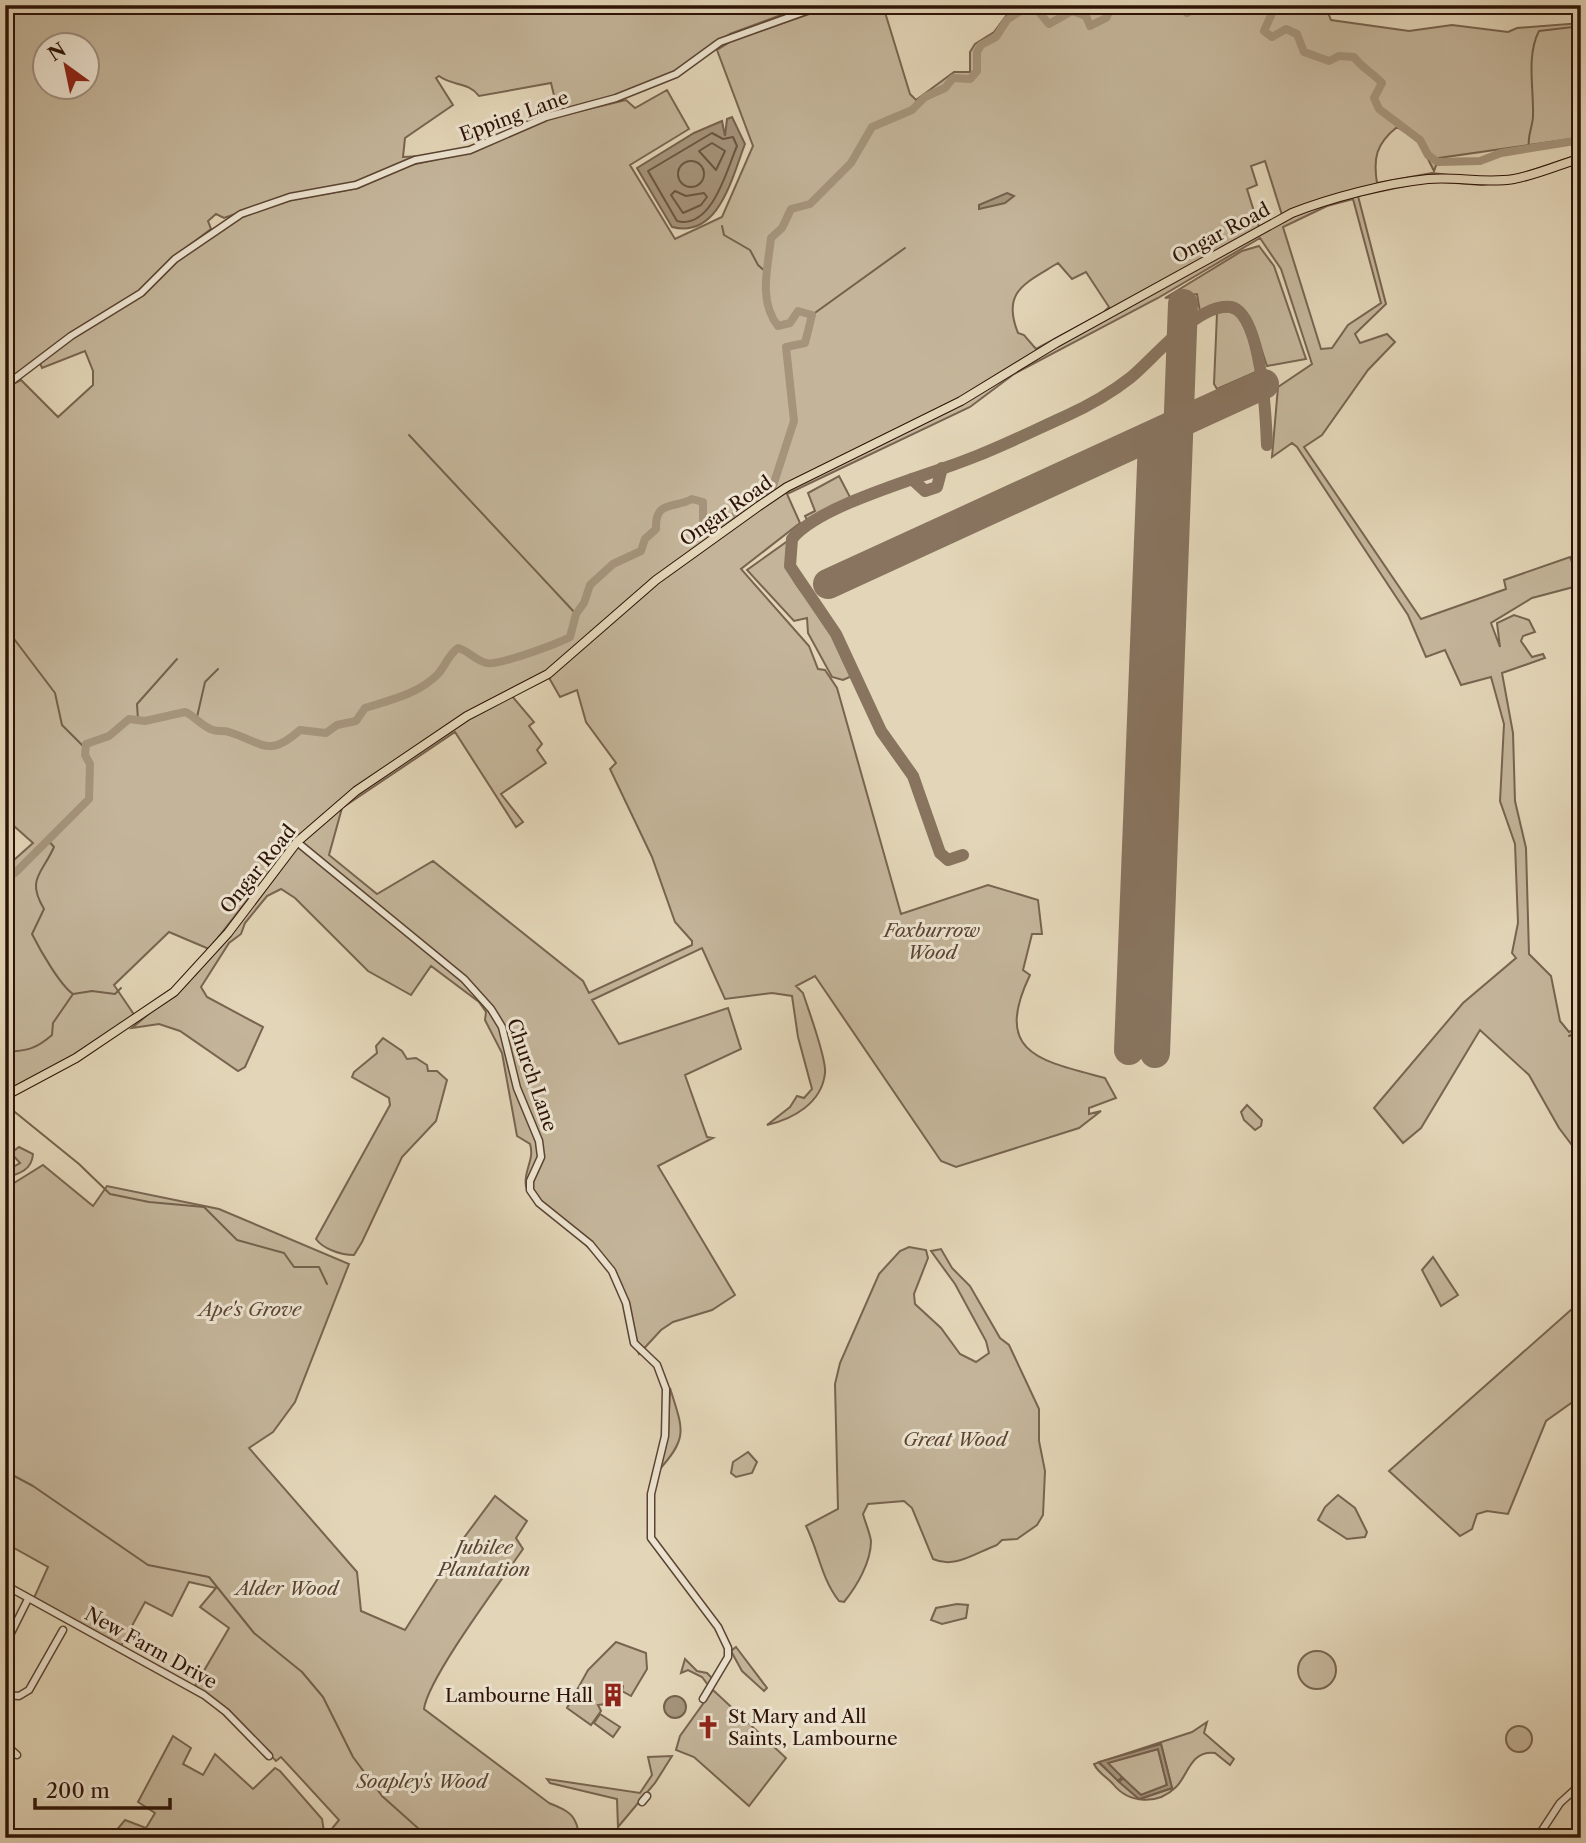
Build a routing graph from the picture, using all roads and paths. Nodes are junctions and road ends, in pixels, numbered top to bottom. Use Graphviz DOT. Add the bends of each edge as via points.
graph roads {
  1 [pos="953,5"];
  2 [pos="823,7"];
  3 [pos="810,8"];
  4 [pos="1581,158"];
  5 [pos="5,386"];
  6 [pos="297,842"];
  7 [pos="5,1096"];
  8 [pos="5,1585"];
  9 [pos="28,1599"];
  10 [pos="63,1630"];
  11 [pos="5,1645"];
  12 [pos="5,1695"];
  13 [pos="703,1699"];
  14 [pos="5,1744"];
  15 [pos="17,1755"];
  16 [pos="269,1756"];
  17 [pos="1581,1784"];
  18 [pos="1537,1838"];
  1 -- 2 [label="street, Epping Lane" via="924,9"];
  2 -- 3 [label="street, Epping Lane"];
  3 -- 5 [label="street, Epping Lane" via="728,38 676,74 627,94 546,117 470,150 415,160 356,186 290,197 241,214 192,246 141,293 71,336"];
  4 -- 6 [label="main road, Ongar Road" via="1517,178 1483,183 1429,178 1322,201 1262,228 961,401 787,487 656,580 548,674 467,716 390,767"];
  6 -- 7 [label="main road, Ongar Road" via="228,933 174,992 76,1058"];
  6 -- 13 [label="street, Church Lane" via="464,979 502,1027 517,1088 540,1149 530,1190 539,1203 590,1244 612,1271 626,1303 634,1343 657,1366 666,1389 665,1436 651,1494 651,1538 718,1627 728,1648 728,1657"];
  8 -- 9 [label="street, New Farm Drive"];
  9 -- 11 [label="street"];
  9 -- 16 [label="street, New Farm Drive" via="204,1695"];
  10 -- 12 [label="street" via="29,1690 19,1696"];
  14 -- 15 [label="street"];
  17 -- 18 [label="street" via="1560,1803"];
}
